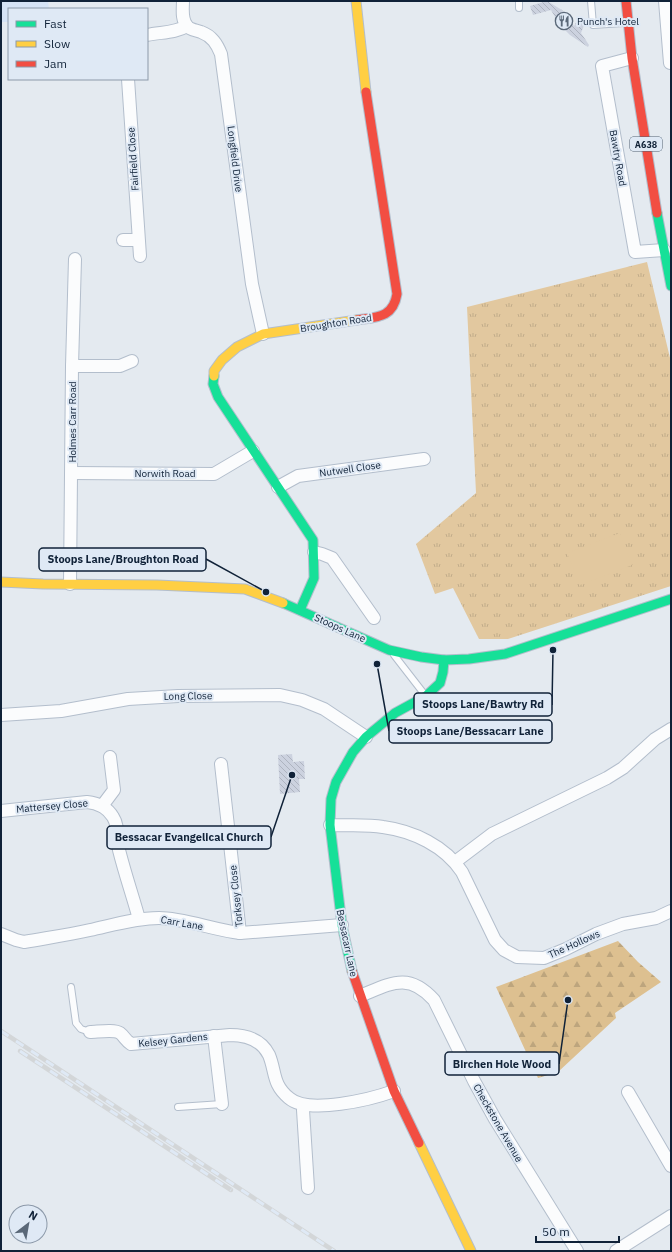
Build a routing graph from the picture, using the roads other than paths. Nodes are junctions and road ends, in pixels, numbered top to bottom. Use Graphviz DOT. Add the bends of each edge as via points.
graph roads {
  1 [pos="183,1"];
  2 [pos="356,1"];
  3 [pos="519,1"];
  4 [pos="591,1"];
  5 [pos="626,1"];
  6 [pos="665,1"];
  7 [pos="519,8"];
  8 [pos="628,23"];
  9 [pos="187,26"];
  10 [pos="148,35"];
  11 [pos="632,58"];
  12 [pos="670,63"];
  13 [pos="128,80"];
  14 [pos="123,240"];
  15 [pos="138,240"];
  16 [pos="664,250"];
  17 [pos="140,256"];
  18 [pos="75,259"];
  19 [pos="671,286"];
  20 [pos="263,334"];
  21 [pos="132,361"];
  22 [pos="72,366"];
  23 [pos="253,451"];
  24 [pos="424,459"];
  25 [pos="72,473"];
  26 [pos="278,488"];
  27 [pos="314,552"];
  28 [pos="1,582"];
  29 [pos="70,584"];
  30 [pos="671,599"];
  31 [pos="300,610"];
  32 [pos="374,618"];
  33 [pos="389,650"];
  34 [pos="444,660"];
  35 [pos="426,696"];
  36 [pos="1,714"];
  37 [pos="671,729"];
  38 [pos="366,737"];
  39 [pos="110,757"];
  40 [pos="221,764"];
  41 [pos="102,806"];
  42 [pos="1,811"];
  43 [pos="330,825"];
  44 [pos="455,862"];
  45 [pos="671,911"];
  46 [pos="140,919"];
  47 [pos="342,925"];
  48 [pos="240,933"];
  49 [pos="1,934"];
  50 [pos="71,987"];
  51 [pos="360,996"];
  52 [pos="90,1032"];
  53 [pos="214,1036"];
  54 [pos="394,1091"];
  55 [pos="628,1092"];
  56 [pos="222,1104"];
  57 [pos="305,1105"];
  58 [pos="178,1107"];
  59 [pos="671,1166"];
  60 [pos="308,1188"];
  61 [pos="671,1216"];
  62 [pos="471,1251"];
  63 [pos="577,1251"];
  64 [pos="616,1251"];
  1 -- 9 [label="street" via="183,17"];
  2 -- 20 [label="main road, Broughton Road" via="368,109 397,294 396,302 392,311 373,318"];
  3 -- 7 [label="lane"];
  4 -- 8 [label="lane" via="593,25"];
  5 -- 8 [label="main road, A638"];
  6 -- 12 [label="street"];
  8 -- 11 [label="main road, A638"];
  9 -- 10 [label="street" via="173,32"];
  9 -- 20 [label="street, Longfield Drive" via="210,36 221,54 252,284"];
  11 -- 16 [label="main road, A638"];
  11 -- 16 [label="street, Bawtry Road" via="602,66 635,252"];
  13 -- 15 [label="street, Fairfield Close"];
  14 -- 15 [label="street"];
  15 -- 17 [label="street, Fairfield Close"];
  16 -- 19 [label="main road, A638"];
  18 -- 22 [label="street, Holmes Carr Road"];
  20 -- 23 [label="main road, Broughton Road" via="237,347 214,371 213,384 218,397"];
  21 -- 22 [label="street" via="120,366"];
  22 -- 25 [label="street, Holmes Carr Road"];
  23 -- 25 [label="street, Norwith Road" via="214,474"];
  23 -- 26 [label="main road, Broughton Road"];
  24 -- 26 [label="street, Nutwell Close" via="298,476"];
  25 -- 29 [label="street, Holmes Carr Road"];
  26 -- 27 [label="main road, Broughton Road" via="312,540"];
  27 -- 31 [label="main road, Broughton Road" via="314,578"];
  27 -- 32 [label="street" via="332,558"];
  28 -- 29 [label="main road, Stoops Lane"];
  29 -- 31 [label="main road, Stoops Lane" via="245,589"];
  30 -- 34 [label="main road, Stoops Lane" via="505,654"];
  31 -- 33 [label="main road, Stoops Lane"];
  33 -- 34 [label="main road, Stoops Lane"];
  33 -- 35 [label="lane"];
  34 -- 35 [label="main road, Bessacarr Lane" via="440,683"];
  35 -- 38 [label="main road, Bessacarr Lane" via="395,713"];
  36 -- 38 [label="street, Long Close" via="61,711 128,699 280,695 324,709"];
  37 -- 44 [label="street" via="607,778 492,834"];
  38 -- 43 [label="main road, Bessacarr Lane" via="353,752 336,782 331,799"];
  39 -- 41 [label="street, Mattersey Close" via="114,790"];
  40 -- 48 [label="street, Torksey Close"];
  41 -- 42 [label="street, Mattersey Close" via="87,802"];
  41 -- 46 [label="street, Mattersey Close" via="116,824 119,849"];
  43 -- 44 [label="street, The Hollows" via="382,826 400,830 423,838"];
  43 -- 47 [label="main road, Bessacarr Lane"];
  44 -- 45 [label="street, The Hollows" via="495,940 504,950 517,957 544,958 623,924 656,918"];
  46 -- 48 [label="street, Carr Lane" via="172,919 223,932"];
  46 -- 49 [label="street, Carr Lane" via="24,942"];
  47 -- 48 [label="street, Carr Lane"];
  47 -- 51 [label="main road, Bessacarr Lane"];
  50 -- 52 [label="lane" via="76,1023 81,1029"];
  51 -- 54 [label="main road, Bessacarr Lane"];
  51 -- 63 [label="street, Checkstone Avenue" via="393,983 406,982 416,984 434,1000 495,1119"];
  52 -- 53 [label="street, Kelsey Gardens" via="115,1031 132,1044"];
  53 -- 56 [label="street, Kelsey Gardens"];
  53 -- 57 [label="street, Kelsey Gardens" via="241,1035 253,1038 268,1054 282,1092 290,1099"];
  54 -- 57 [label="street, Kelsey Gardens" via="349,1102"];
  54 -- 62 [label="main road, Bessacarr Lane"];
  55 -- 59 [label="street"];
  56 -- 58 [label="lane"];
  57 -- 60 [label="street" via="303,1110"];
  61 -- 64 [label="street"];
}
